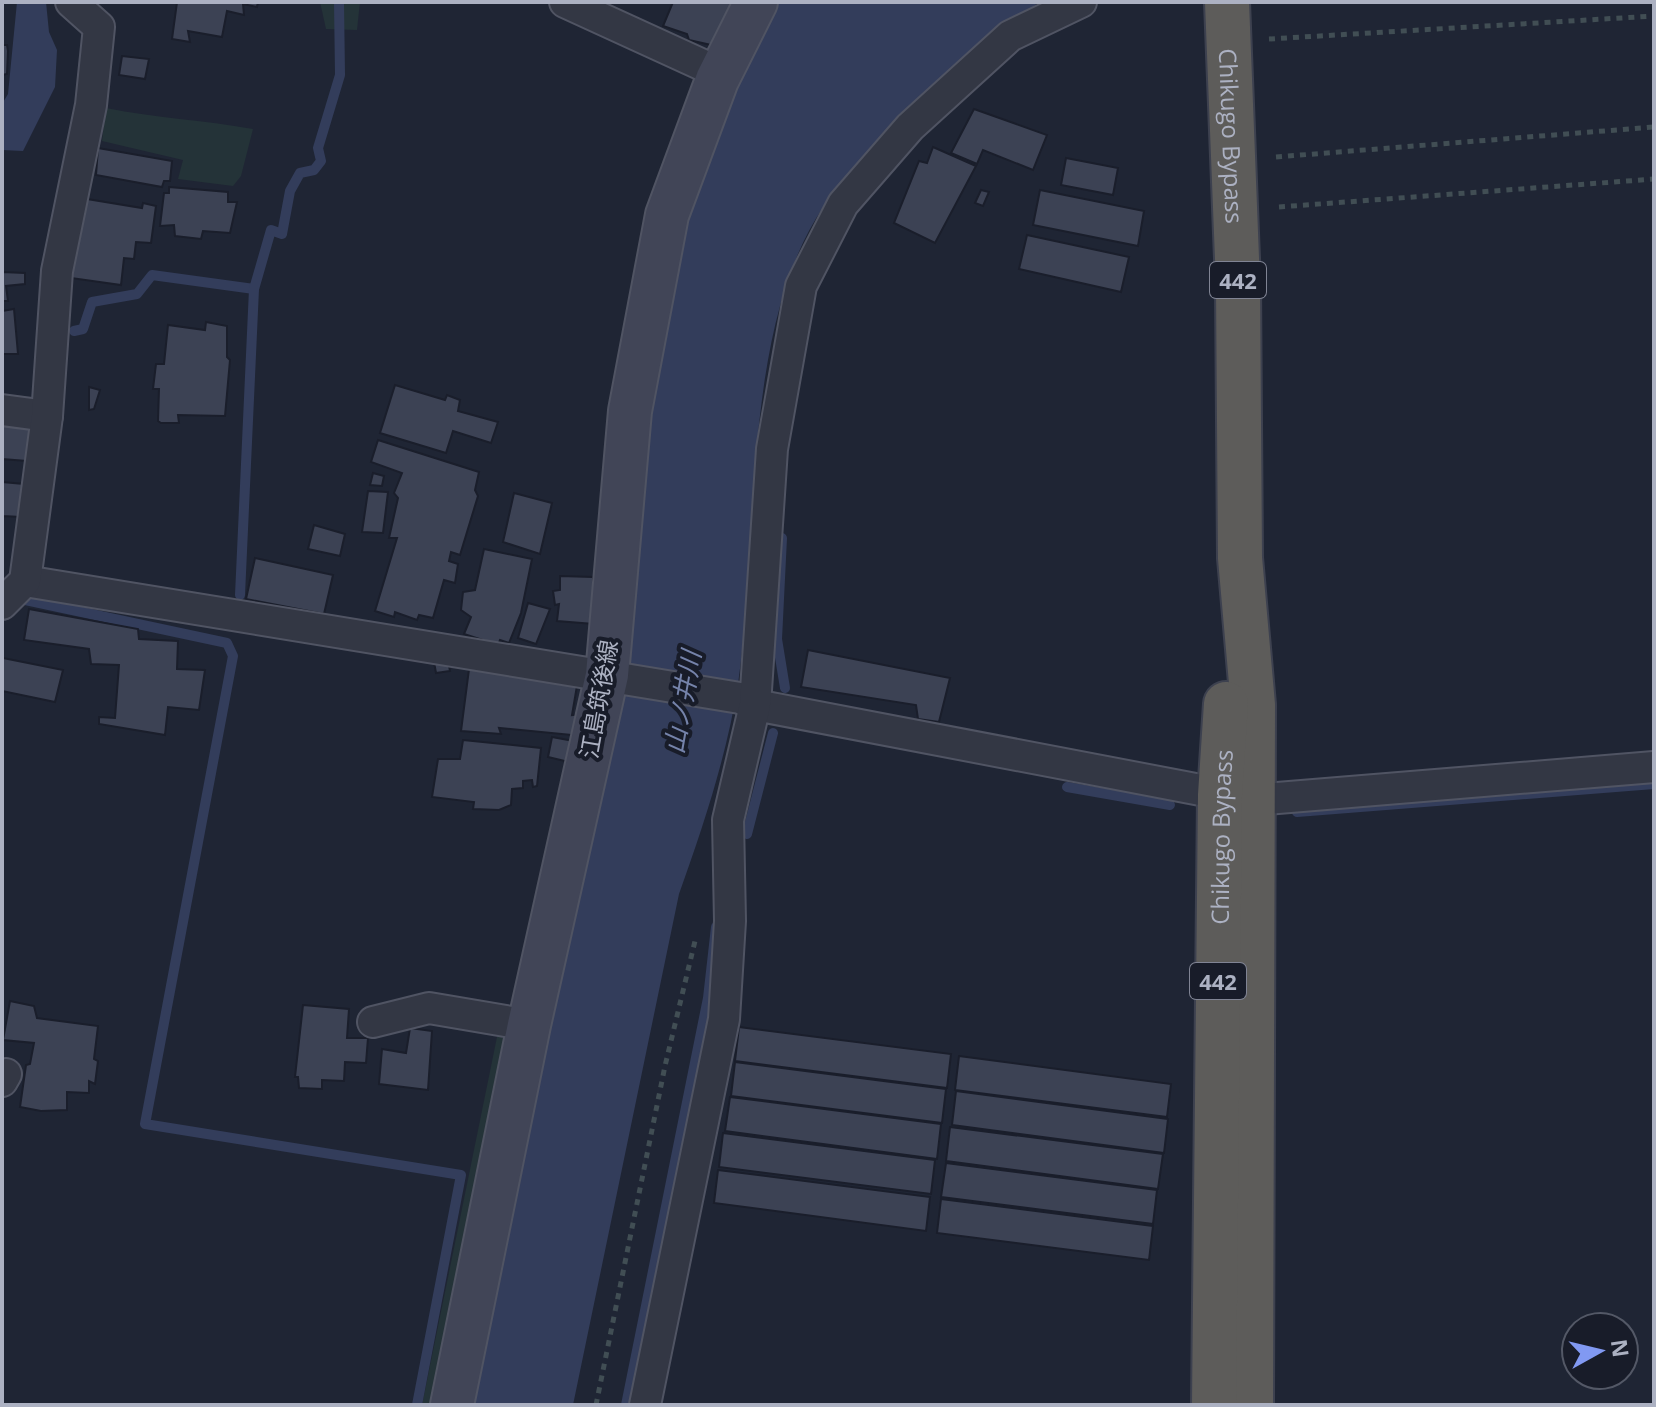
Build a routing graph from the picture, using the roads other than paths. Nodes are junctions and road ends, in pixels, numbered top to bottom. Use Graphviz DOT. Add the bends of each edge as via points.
graph roads {
  1 [pos="565,2"];
  2 [pos="756,2"];
  3 [pos="1081,2"];
  4 [pos="1227,2"];
  5 [pos="73,3"];
  6 [pos="720,73"];
  7 [pos="2,410"];
  8 [pos="47,416"];
  9 [pos="25,581"];
  10 [pos="2,604"];
  11 [pos="613,676"];
  12 [pos="747,702"];
  13 [pos="1654,767"];
  14 [pos="1236,798"];
  15 [pos="373,1022"];
  16 [pos="529,1025"];
  17 [pos="452,1405"];
  18 [pos="645,1405"];
  19 [pos="1214,1405"];
  20 [pos="1251,1405"];
  1 -- 6 [label="street"];
  2 -- 6 [label="main road, 江島筑後線"];
  3 -- 12 [label="street" via="1010,36 910,127 843,204 801,286 772,449"];
  4 -- 14 [label="highway, Chikugo Bypass / 442" via="1238,284"];
  5 -- 8 [label="street" via="99,27 91,105 57,271"];
  6 -- 11 [label="main road, 江島筑後線" via="667,215 630,411"];
  7 -- 8 [label="street"];
  8 -- 9 [label="street"];
  9 -- 10 [label="street"];
  9 -- 11 [label="street"];
  11 -- 12 [label="street"];
  11 -- 16 [label="main road, 江島筑後線"];
  12 -- 14 [label="street"];
  12 -- 18 [label="street" via="728,820 730,921 724,1019"];
  13 -- 14 [label="street"];
  14 -- 19 [label="highway, Chikugo Bypass / 442"];
  14 -- 20 [label="highway, Chikugo Bypass / 442"];
  15 -- 16 [label="street" via="429,1008"];
  16 -- 17 [label="main road, 江島筑後線"];
}
